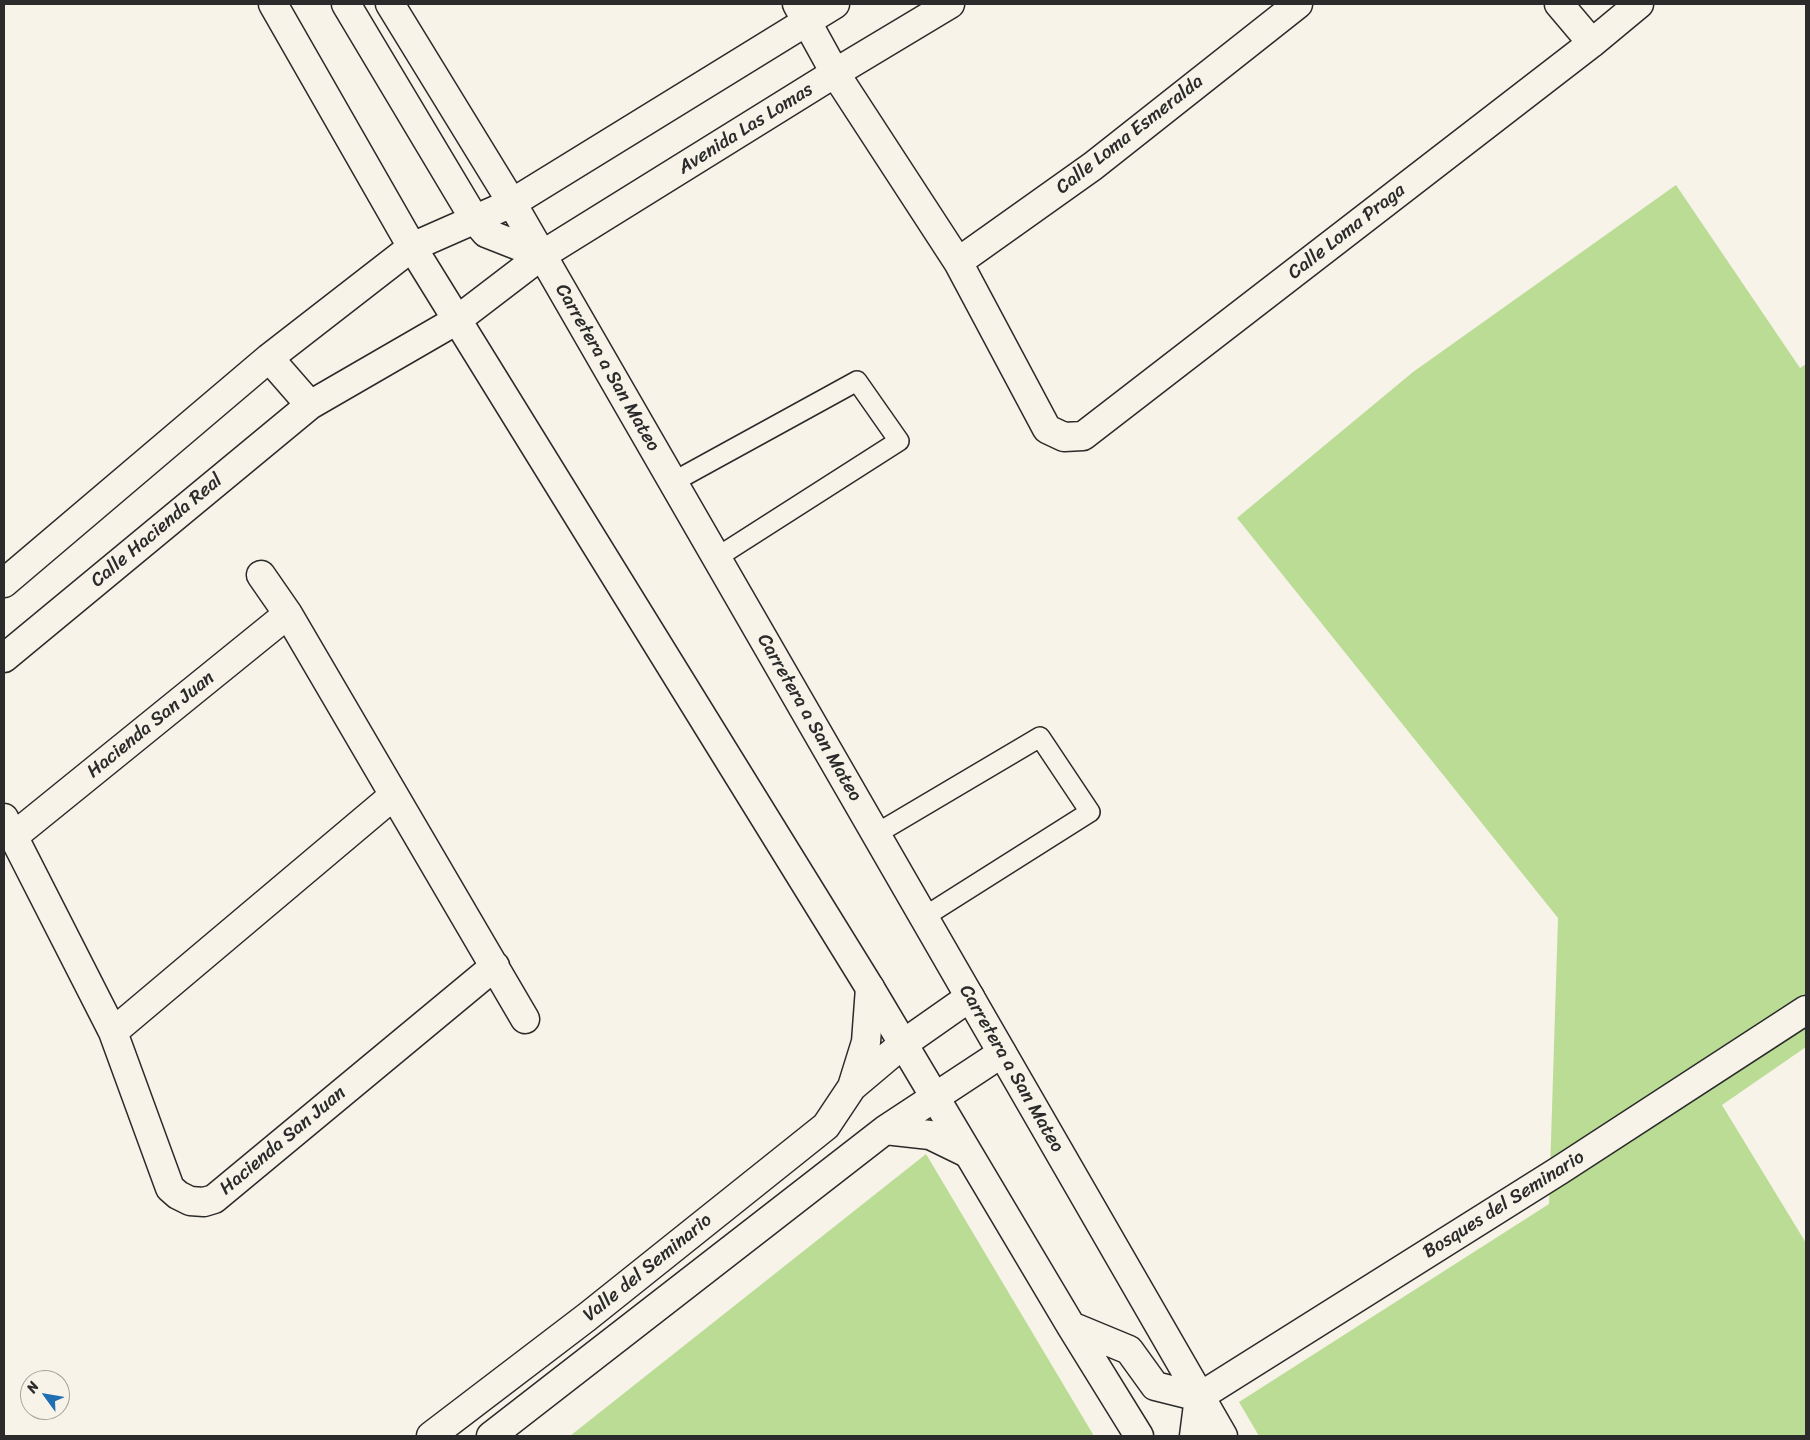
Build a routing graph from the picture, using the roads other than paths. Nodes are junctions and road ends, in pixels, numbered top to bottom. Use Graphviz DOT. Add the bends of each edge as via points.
graph roads {
  1 [pos="274,4"];
  2 [pos="346,4"];
  3 [pos="390,4"];
  4 [pos="835,4"];
  5 [pos="950,4"];
  6 [pos="1298,4"];
  7 [pos="1559,4"];
  8 [pos="1639,4"];
  9 [pos="803,13"];
  10 [pos="1592,43"];
  11 [pos="835,73"];
  12 [pos="512,203"];
  13 [pos="475,220"];
  14 [pos="412,247"];
  15 [pos="542,255"];
  16 [pos="958,262"];
  17 [pos="457,320"];
  18 [pos="269,358"];
  19 [pos="310,405"];
  20 [pos="673,482"];
  21 [pos="716,558"];
  22 [pos="261,575"];
  23 [pos="4,582"];
  24 [pos="288,614"];
  25 [pos="4,658"];
  26 [pos="393,796"];
  27 [pos="9,827"];
  28 [pos="876,834"];
  29 [pos="924,917"];
  30 [pos="494,966"];
  31 [pos="870,988"];
  32 [pos="970,997"];
  33 [pos="1806,1010"];
  34 [pos="525,1019"];
  35 [pos="113,1032"];
  36 [pos="903,1044"];
  37 [pos="1002,1053"];
  38 [pos="852,1087"];
  39 [pos="934,1097"];
  40 [pos="885,1130"];
  41 [pos="967,1152"];
  42 [pos="587,1317"];
  43 [pos="1071,1326"];
  44 [pos="605,1348"];
  45 [pos="1199,1396"];
  46 [pos="432,1436"];
  47 [pos="491,1436"];
  48 [pos="1139,1436"];
  49 [pos="1194,1436"];
  50 [pos="1222,1436"];
  1 -- 14 [label="street"];
  2 -- 13 [label="street"];
  3 -- 12 [label="street, Carretera a San Mateo"];
  4 -- 9 [label="street"];
  5 -- 11 [label="street, Avenida Las Lomas"];
  6 -- 16 [label="street, Calle Loma Esmeralda" via="1093,166"];
  7 -- 10 [label="street"];
  8 -- 10 [label="street, Calle Loma Praga"];
  9 -- 11 [label="street"];
  9 -- 12 [label="street"];
  10 -- 16 [label="street, Calle Loma Praga" via="1083,436 1064,437 1047,429"];
  11 -- 15 [label="street, Avenida Las Lomas"];
  11 -- 16 [label="street"];
  12 -- 13 [label="street"];
  12 -- 15 [label="street, Carretera a San Mateo"];
  13 -- 14 [label="street"];
  13 -- 15 [label="street" via="486,233"];
  14 -- 17 [label="street"];
  14 -- 18 [label="street"];
  15 -- 17 [label="street, Avenida Las Lomas"];
  15 -- 20 [label="street, Carretera a San Mateo"];
  17 -- 19 [label="street, Calle Hacienda Real"];
  17 -- 31 [label="street"];
  18 -- 19 [label="street"];
  18 -- 23 [label="street"];
  19 -- 25 [label="street, Calle Hacienda Real"];
  20 -- 21 [label="street, Carretera a San Mateo"];
  20 -- 21 [label="lane" via="857,381 899,441"];
  21 -- 28 [label="street, Carretera a San Mateo"];
  22 -- 24 [label="street"];
  24 -- 26 [label="street"];
  24 -- 27 [label="street, Hacienda San Juan"];
  26 -- 30 [label="street"];
  26 -- 35 [label="street"];
  27 -- 35 [label="street, Hacienda San Juan"];
  28 -- 29 [label="street, Carretera a San Mateo"];
  28 -- 29 [label="lane" via="1040,737 1090,812"];
  29 -- 32 [label="street, Carretera a San Mateo"];
  30 -- 34 [label="street"];
  30 -- 35 [label="street, Hacienda San Juan" via="214,1199 204,1202 190,1201 170,1188"];
  31 -- 36 [label="street"];
  31 -- 38 [label="street, Valle del Seminario" via="866,1042"];
  32 -- 36 [label="street, Valle del Seminario"];
  32 -- 37 [label="street, Carretera a San Mateo"];
  33 -- 45 [label="street, Bosques del Seminario" via="1560,1170"];
  36 -- 38 [label="street, Valle del Seminario"];
  36 -- 39 [label="street"];
  37 -- 39 [label="street, Valle del Seminario"];
  37 -- 45 [label="street, Carretera a San Mateo"];
  38 -- 42 [label="street, Valle del Seminario" via="826,1126"];
  39 -- 40 [label="street, Valle del Seminario"];
  39 -- 41 [label="street"];
  40 -- 41 [label="street" via="930,1135"];
  40 -- 44 [label="street, Valle del Seminario"];
  41 -- 43 [label="street"];
  42 -- 44 [label="street"];
  42 -- 46 [label="street, Valle del Seminario"];
  43 -- 45 [label="street" via="1129,1350 1155,1386"];
  43 -- 48 [label="street"];
  44 -- 47 [label="street, Valle del Seminario"];
  45 -- 49 [label="street"];
  45 -- 50 [label="street, Carretera a San Mateo"];
}
